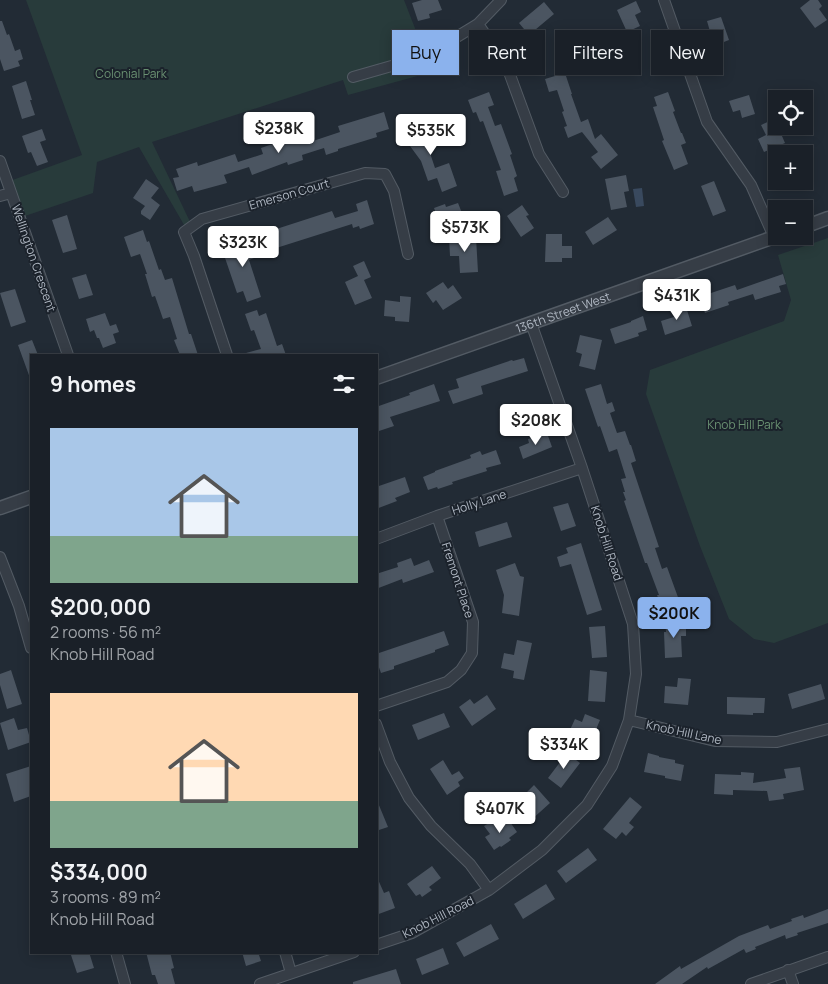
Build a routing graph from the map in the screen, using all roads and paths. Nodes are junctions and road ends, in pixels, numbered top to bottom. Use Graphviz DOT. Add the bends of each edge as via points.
graph roads {
  1 [pos="502,0"];
  2 [pos="664,0"];
  3 [pos="478,24"];
  4 [pos="353,77"];
  5 [pos="0,161"];
  6 [pos="563,192"];
  7 [pos="11,193"];
  8 [pos="0,196"];
  9 [pos="828,218"];
  10 [pos="768,220"];
  11 [pos="813,224"];
  12 [pos="768,240"];
  13 [pos="408,254"];
  14 [pos="531,323"];
  15 [pos="68,354"];
  16 [pos="227,354"];
  17 [pos="378,377"];
  18 [pos="582,468"];
  19 [pos="30,497"];
  20 [pos="0,508"];
  21 [pos="437,516"];
  22 [pos="378,537"];
  23 [pos="0,557"];
  24 [pos="30,644"];
  25 [pos="378,705"];
  26 [pos="629,720"];
  27 [pos="378,729"];
  28 [pos="828,729"];
  29 [pos="489,890"];
  30 [pos="378,944"];
  31 [pos="117,954"];
  32 [pos="286,954"];
  33 [pos="348,954"];
  34 [pos="828,957"];
  35 [pos="788,970"];
  36 [pos="291,974"];
  37 [pos="125,984"];
  38 [pos="260,984"];
  39 [pos="751,984"];
  40 [pos="793,984"];
  1 -- 3 [label="street"];
  2 -- 10 [label="street" via="706,122 751,185"];
  3 -- 4 [label="street" via="402,63"];
  3 -- 6 [label="street" via="506,64 539,154"];
  5 -- 7 [label="street, Wellington Crescent"];
  7 -- 8 [label="street"];
  7 -- 15 [label="street, Wellington Crescent"];
  9 -- 11 [label="street"];
  12 -- 14 [label="street, 136th Street West"];
  13 -- 16 [label="street, Emerson Court" via="394,191 385,174 365,172 202,219 184,232"];
  14 -- 17 [label="street, 136th Street West"];
  14 -- 18 [label="street, Knob Hill Road"];
  18 -- 21 [label="street, Holly Lane"];
  18 -- 26 [label="street, Knob Hill Road" via="633,624 636,674"];
  19 -- 20 [label="street"];
  21 -- 22 [label="street, Holly Lane"];
  21 -- 25 [label="street, Fremont Place" via="473,622 472,653 461,670 447,682"];
  23 -- 24 [label="street" via="20,606"];
  26 -- 28 [label="street, Knob Hill Lane" via="715,741 777,742"];
  26 -- 29 [label="street, Knob Hill Road" via="612,766 587,805 542,850"];
  27 -- 29 [label="street" via="409,798 431,826 470,864"];
  29 -- 30 [label="street, Knob Hill Road" via="412,933"];
  31 -- 37 [label="street"];
  32 -- 36 [label="street"];
  33 -- 36 [label="street"];
  34 -- 35 [label="street"];
  35 -- 39 [label="street"];
  35 -- 40 [label="street"];
  36 -- 38 [label="street"];
}
